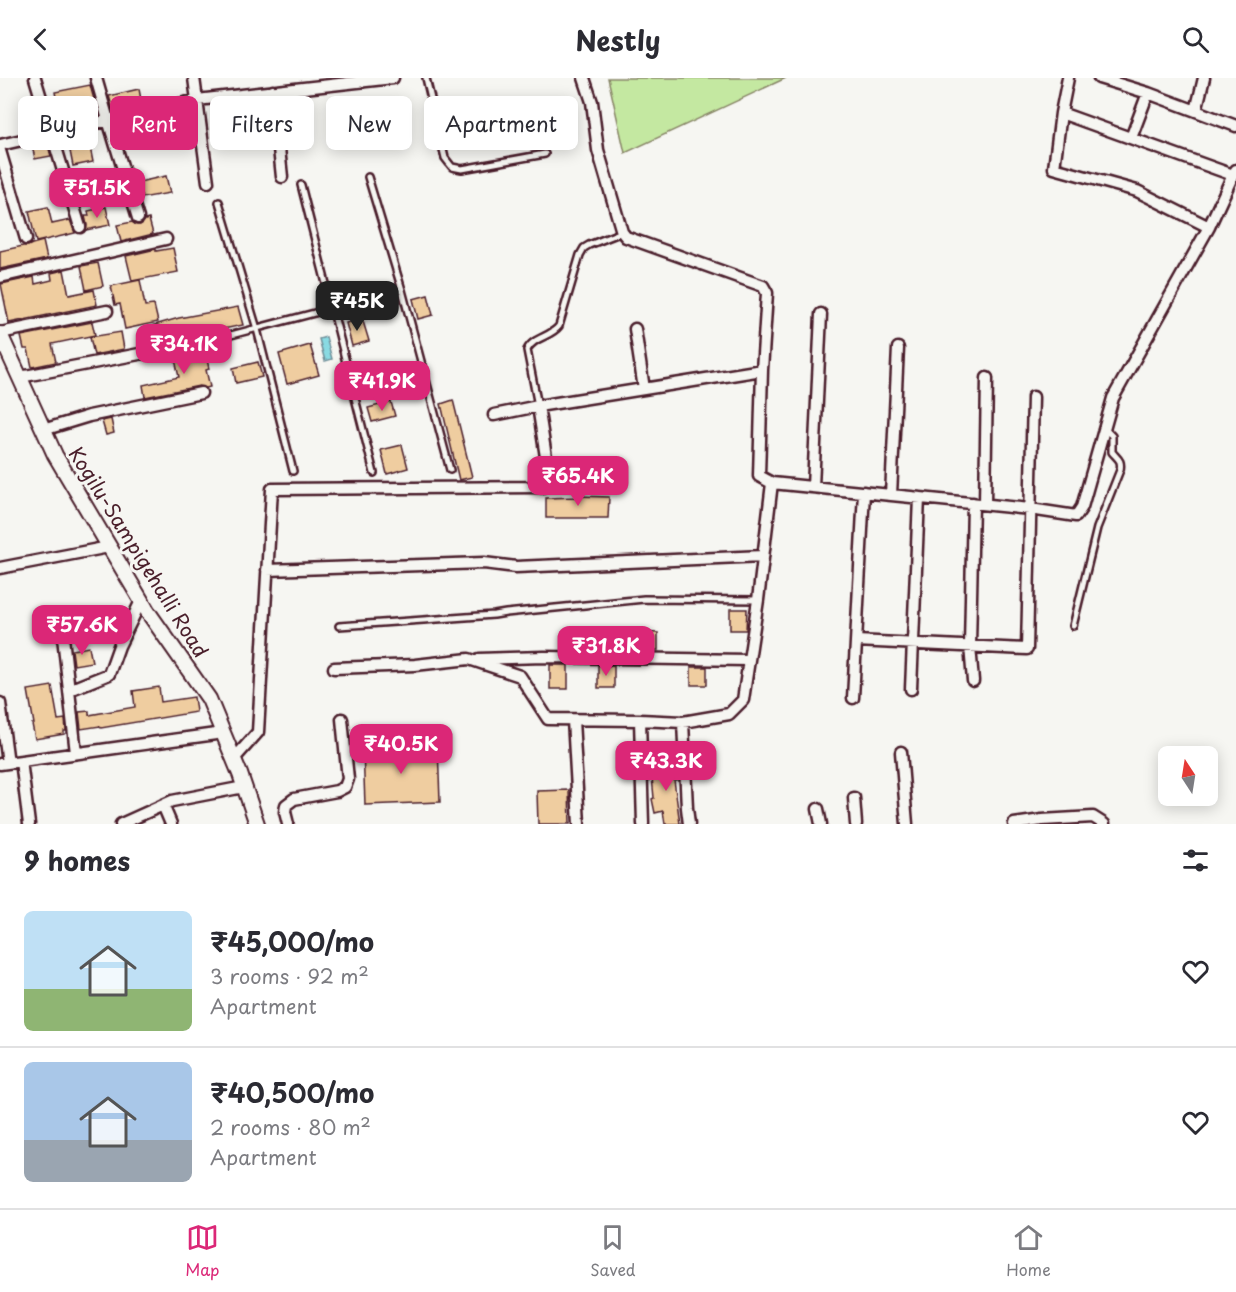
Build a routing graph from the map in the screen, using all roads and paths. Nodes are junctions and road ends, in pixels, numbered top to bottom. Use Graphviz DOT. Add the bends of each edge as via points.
graph roads {
  1 [pos="35,78"];
  2 [pos="96,78"];
  3 [pos="194,78"];
  4 [pos="393,78"];
  5 [pos="426,78"];
  6 [pos="584,78"];
  7 [pos="1068,78"];
  8 [pos="1100,78"];
  9 [pos="1204,78"];
  10 [pos="355,80"];
  11 [pos="1114,80"];
  12 [pos="299,83"];
  13 [pos="273,92"];
  14 [pos="1148,93"];
  15 [pos="41,96"];
  16 [pos="196,96"];
  17 [pos="198,100"];
  18 [pos="198,107"];
  19 [pos="1196,111"];
  20 [pos="1061,113"];
  21 [pos="108,120"];
  22 [pos="98,122"];
  23 [pos="1236,126"];
  24 [pos="1131,138"];
  25 [pos="18,141"];
  26 [pos="0,145"];
  27 [pos="57,150"];
  28 [pos="0,151"];
  29 [pos="545,154"];
  30 [pos="1235,172"];
  31 [pos="282,177"];
  32 [pos="368,177"];
  33 [pos="208,182"];
  34 [pos="301,185"];
  35 [pos="219,202"];
  36 [pos="138,218"];
  37 [pos="80,227"];
  38 [pos="1209,227"];
  39 [pos="622,232"];
  40 [pos="26,239"];
  41 [pos="166,239"];
  42 [pos="0,277"];
  43 [pos="402,290"];
  44 [pos="332,309"];
  45 [pos="107,310"];
  46 [pos="821,314"];
  47 [pos="257,328"];
  48 [pos="634,329"];
  49 [pos="0,334"];
  50 [pos="212,340"];
  51 [pos="898,348"];
  52 [pos="762,370"];
  53 [pos="20,378"];
  54 [pos="987,378"];
  55 [pos="644,389"];
  56 [pos="201,393"];
  57 [pos="1033,397"];
  58 [pos="538,406"];
  59 [pos="494,415"];
  60 [pos="1104,428"];
  61 [pos="44,430"];
  62 [pos="450,470"];
  63 [pos="293,471"];
  64 [pos="375,473"];
  65 [pos="772,483"];
  66 [pos="813,487"];
  67 [pos="864,492"];
  68 [pos="891,495"];
  69 [pos="918,498"];
  70 [pos="973,503"];
  71 [pos="985,504"];
  72 [pos="1030,508"];
  73 [pos="109,547"];
  74 [pos="763,556"];
  75 [pos="0,568"];
  76 [pos="267,570"];
  77 [pos="758,600"];
  78 [pos="141,601"];
  79 [pos="1073,626"];
  80 [pos="339,627"];
  81 [pos="63,637"];
  82 [pos="856,641"];
  83 [pos="913,644"];
  84 [pos="970,646"];
  85 [pos="469,659"];
  86 [pos="748,660"];
  87 [pos="334,668"];
  88 [pos="973,681"];
  89 [pos="911,689"];
  90 [pos="69,690"];
  91 [pos="853,698"];
  92 [pos="0,703"];
  93 [pos="342,719"];
  94 [pos="573,720"];
  95 [pos="640,720"];
  96 [pos="683,722"];
  97 [pos="223,733"];
  98 [pos="901,752"];
  99 [pos="76,753"];
  100 [pos="234,759"];
  101 [pos="21,761"];
  102 [pos="4,764"];
  103 [pos="244,787"];
  104 [pos="854,798"];
  105 [pos="163,805"];
  106 [pos="818,809"];
  107 [pos="29,824"];
  108 [pos="121,824"];
  109 [pos="171,824"];
  110 [pos="257,824"];
  111 [pos="288,824"];
  112 [pos="579,824"];
  113 [pos="643,824"];
  114 [pos="689,824"];
  115 [pos="821,824"];
  116 [pos="856,824"];
  117 [pos="907,824"];
  118 [pos="1014,824"];
  119 [pos="1104,824"];
  1 -- 15 [label="street"];
  2 -- 21 [label="street"];
  3 -- 16 [label="street"];
  4 -- 10 [label="street"];
  5 -- 29 [label="lane" via="446,158 452,167 462,169"];
  6 -- 39 [label="street" via="592,102 598,150"];
  7 -- 20 [label="street"];
  8 -- 11 [label="street"];
  9 -- 19 [label="street"];
  10 -- 12 [label="street"];
  11 -- 14 [label="street"];
  12 -- 13 [label="street"];
  13 -- 17 [label="street"];
  13 -- 31 [label="street"];
  14 -- 19 [label="street"];
  14 -- 24 [label="street"];
  18 -- 33 [label="street"];
  19 -- 23 [label="street"];
  20 -- 24 [label="street"];
  20 -- 38 [label="street" via="1054,168 1137,191"];
  21 -- 22 [label="street"];
  21 -- 36 [label="street"];
  24 -- 30 [label="street"];
  25 -- 26 [label="street"];
  27 -- 37 [label="street"];
  28 -- 40 [label="street"];
  30 -- 38 [label="street"];
  32 -- 43 [label="lane"];
  34 -- 44 [label="lane"];
  35 -- 47 [label="lane"];
  38 -- 60 [label="street" via="1117,390"];
  39 -- 52 [label="street" via="632,240 763,286 767,293"];
  39 -- 58 [label="lane" via="584,248 559,326 532,342 527,350"];
  41 -- 42 [label="street"];
  43 -- 44 [label="lane"];
  43 -- 62 [label="lane"];
  44 -- 47 [label="lane"];
  44 -- 64 [label="lane"];
  45 -- 49 [label="street"];
  46 -- 66 [label="street"];
  47 -- 50 [label="lane"];
  47 -- 63 [label="lane"];
  48 -- 55 [label="street"];
  49 -- 53 [label="street, Kogilu-Sampigehalli Road"];
  50 -- 53 [label="street"];
  51 -- 68 [label="street"];
  52 -- 55 [label="street"];
  52 -- 65 [label="street" via="759,476"];
  53 -- 61 [label="street, Kogilu-Sampigehalli Road"];
  54 -- 71 [label="street"];
  55 -- 58 [label="street"];
  56 -- 61 [label="street" via="89,416"];
  57 -- 72 [label="street"];
  58 -- 59 [label="street"];
  58 -- 76 [label="street" via="547,484 272,489"];
  60 -- 72 [label="street" via="1076,516"];
  60 -- 79 [label="lane" via="1112,436 1112,452 1121,464 1097,528"];
  61 -- 73 [label="street, Kogilu-Sampigehalli Road"];
  65 -- 66 [label="street"];
  65 -- 74 [label="street"];
  66 -- 67 [label="street"];
  67 -- 68 [label="street"];
  67 -- 82 [label="street"];
  68 -- 69 [label="street"];
  69 -- 70 [label="street"];
  69 -- 83 [label="street"];
  70 -- 71 [label="street"];
  70 -- 84 [label="street"];
  71 -- 72 [label="street"];
  72 -- 84 [label="street" via="1027,649"];
  73 -- 75 [label="street"];
  73 -- 78 [label="street, Kogilu-Sampigehalli Road"];
  74 -- 76 [label="street" via="516,567 484,563"];
  74 -- 77 [label="street"];
  76 -- 100 [label="street" via="258,732"];
  77 -- 80 [label="lane" via="644,599"];
  77 -- 86 [label="street"];
  78 -- 90 [label="street" via="109,674"];
  78 -- 97 [label="street, Kogilu-Sampigehalli Road" via="209,699"];
  81 -- 90 [label="street"];
  82 -- 83 [label="street"];
  82 -- 91 [label="street"];
  83 -- 84 [label="street"];
  83 -- 89 [label="street"];
  84 -- 88 [label="street"];
  85 -- 86 [label="street"];
  85 -- 87 [label="street"];
  85 -- 94 [label="street" via="520,675 548,720"];
  86 -- 96 [label="street" via="743,700 729,714"];
  90 -- 99 [label="street"];
  92 -- 102 [label="street"];
  93 -- 111 [label="street" via="348,779 345,787 294,799 286,805"];
  94 -- 95 [label="street"];
  94 -- 112 [label="street"];
  95 -- 96 [label="street"];
  95 -- 113 [label="street"];
  96 -- 114 [label="street"];
  97 -- 99 [label="street"];
  97 -- 100 [label="street, Kogilu-Sampigehalli Road"];
  98 -- 117 [label="street"];
  99 -- 101 [label="street"];
  100 -- 103 [label="street, Kogilu-Sampigehalli Road"];
  101 -- 102 [label="street"];
  101 -- 107 [label="street"];
  103 -- 105 [label="street"];
  103 -- 110 [label="street, Kogilu-Sampigehalli Road"];
  104 -- 116 [label="street"];
  105 -- 108 [label="street"];
  105 -- 109 [label="street"];
  106 -- 115 [label="street"];
  118 -- 119 [label="street" via="1093,817"];
}
